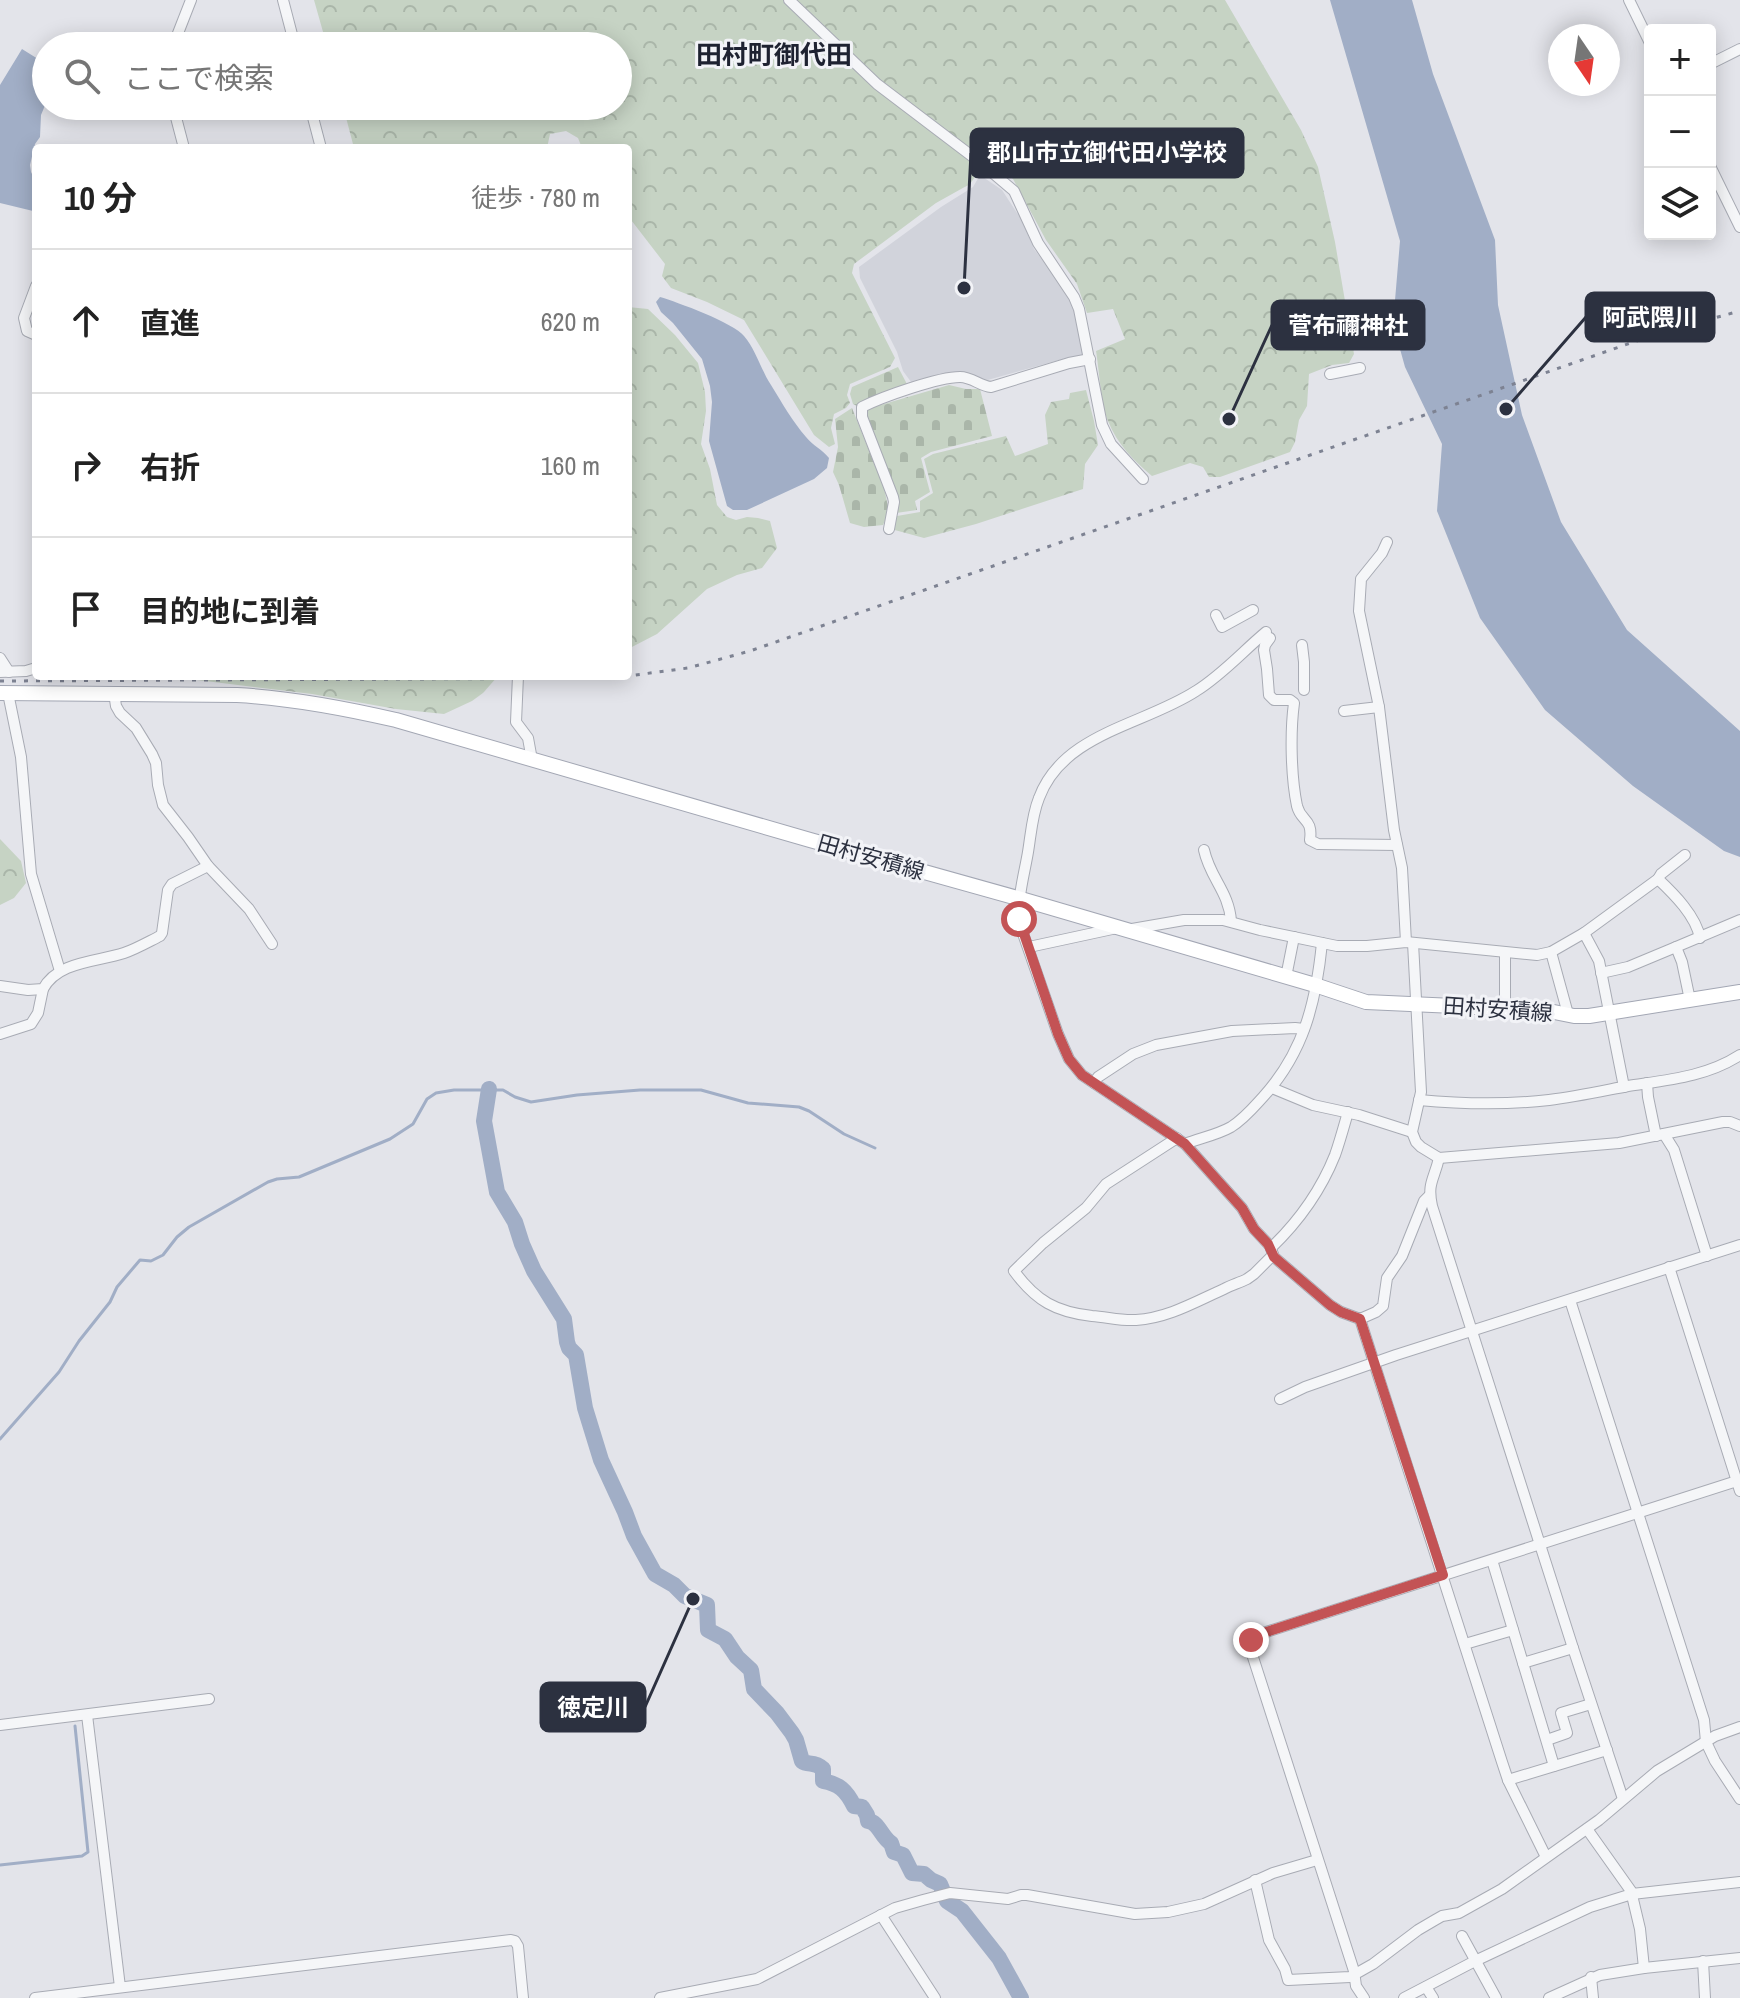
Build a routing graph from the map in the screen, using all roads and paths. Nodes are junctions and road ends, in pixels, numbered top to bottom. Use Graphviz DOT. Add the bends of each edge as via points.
graph roads {
  1 [pos="191,0"];
  2 [pos="283,0"];
  3 [pos="789,0"];
  4 [pos="1629,0"];
  5 [pos="1644,31"];
  6 [pos="178,32"];
  7 [pos="291,32"];
  8 [pos="1739,52"];
  9 [pos="1716,62"];
  10 [pos="177,120"];
  11 [pos="314,120"];
  12 [pos="183,144"];
  13 [pos="320,144"];
  14 [pos="1711,168"];
  15 [pos="1740,227"];
  16 [pos="32,297"];
  17 [pos="32,333"];
  18 [pos="1090,359"];
  19 [pos="1360,368"];
  20 [pos="1330,374"];
  21 [pos="1143,479"];
  22 [pos="889,529"];
  23 [pos="1387,542"];
  24 [pos="1253,610"];
  25 [pos="1216,615"];
  26 [pos="1302,645"];
  27 [pos="0,658"];
  28 [pos="32,668"];
  29 [pos="4,672"];
  30 [pos="518,680"];
  31 [pos="1304,690"];
  32 [pos="4,693"];
  33 [pos="114,693"];
  34 [pos="1379,707"];
  35 [pos="1344,711"];
  36 [pos="532,760"];
  37 [pos="1397,845"];
  38 [pos="1204,850"];
  39 [pos="1685,855"];
  40 [pos="208,866"];
  41 [pos="1658,879"];
  42 [pos="1021,899"];
  43 [pos="1740,920"];
  44 [pos="1231,921"];
  45 [pos="1122,929"];
  46 [pos="1584,933"];
  47 [pos="1294,937"];
  48 [pos="1700,938"];
  49 [pos="1410,942"];
  50 [pos="1322,943"];
  51 [pos="272,944"];
  52 [pos="1029,947"];
  53 [pos="1676,947"];
  54 [pos="1551,952"];
  55 [pos="1505,953"];
  56 [pos="60,971"];
  57 [pos="1601,973"];
  58 [pos="1286,977"];
  59 [pos="1315,985"];
  60 [pos="0,986"];
  61 [pos="43,989"];
  62 [pos="1739,994"];
  63 [pos="1690,1000"];
  64 [pos="1417,1004"];
  65 [pos="1505,1008"];
  66 [pos="1568,1014"];
  67 [pos="1608,1014"];
  68 [pos="1304,1029"];
  69 [pos="0,1034"];
  70 [pos="1740,1055"];
  71 [pos="1094,1083"];
  72 [pos="1647,1083"];
  73 [pos="1624,1087"];
  74 [pos="1272,1088"];
  75 [pos="1419,1100"];
  76 [pos="1348,1112"];
  77 [pos="1740,1126"];
  78 [pos="1412,1132"];
  79 [pos="1660,1135"];
  80 [pos="1181,1141"];
  81 [pos="1439,1158"];
  82 [pos="1430,1195"];
  83 [pos="1740,1245"];
  84 [pos="1272,1252"];
  85 [pos="1707,1256"];
  86 [pos="1669,1267"];
  87 [pos="1570,1300"];
  88 [pos="1360,1319"];
  89 [pos="1472,1331"];
  90 [pos="1375,1363"];
  91 [pos="1280,1399"];
  92 [pos="1739,1484"];
  93 [pos="1639,1512"];
  94 [pos="1540,1544"];
  95 [pos="1492,1560"];
  96 [pos="1443,1575"];
  97 [pos="1513,1630"];
  98 [pos="1465,1644"];
  99 [pos="1573,1648"];
  100 [pos="1523,1663"];
  101 [pos="209,1699"];
  102 [pos="1591,1704"];
  103 [pos="87,1715"];
  104 [pos="0,1725"];
  105 [pos="1740,1727"];
  106 [pos="1547,1740"];
  107 [pos="1706,1742"];
  108 [pos="1607,1750"];
  109 [pos="1554,1766"];
  110 [pos="1508,1780"];
  111 [pos="1740,1798"];
  112 [pos="1623,1799"];
  113 [pos="1587,1829"];
  114 [pos="1546,1857"];
  115 [pos="1317,1860"];
  116 [pos="1255,1880"];
  117 [pos="1740,1882"];
  118 [pos="1632,1894"];
  119 [pos="881,1915"];
  120 [pos="1462,1936"];
  121 [pos="1740,1958"];
  122 [pos="1475,1961"];
  123 [pos="1703,1961"];
  124 [pos="1644,1968"];
  125 [pos="1354,1974"];
  126 [pos="1591,1977"];
  127 [pos="120,1987"];
  128 [pos="1426,1987"];
  129 [pos="35,1998"];
  130 [pos="523,1998"];
  131 [pos="660,1998"];
  132 [pos="935,1998"];
  133 [pos="1364,1998"];
  134 [pos="1404,1998"];
  135 [pos="1433,1998"];
  136 [pos="1496,1998"];
  137 [pos="1549,1998"];
  138 [pos="1593,1998"];
  139 [pos="1705,1998"];
  1 -- 6 [label="street"];
  2 -- 7 [label="street"];
  3 -- 18 [label="street" via="877,84 1014,191 1038,243 1074,297"];
  4 -- 5 [label="street"];
  8 -- 9 [label="street"];
  10 -- 12 [label="street"];
  11 -- 13 [label="street"];
  14 -- 15 [label="street"];
  16 -- 17 [label="street" via="24,318"];
  18 -- 21 [label="street" via="1102,425 1111,444"];
  18 -- 22 [label="street" via="991,387 964,378 943,380 862,407 894,502"];
  19 -- 20 [label="street"];
  23 -- 34 [label="street" via="1361,579 1359,603"];
  24 -- 25 [label="street" via="1222,627"];
  26 -- 31 [label="street"];
  27 -- 29 [label="street"];
  28 -- 29 [label="street"];
  30 -- 36 [label="street" via="516,722 528,738"];
  32 -- 33 [label="main road, 田村安積線"];
  32 -- 56 [label="street" via="21,757 31,874"];
  33 -- 36 [label="main road, 田村安積線" via="319,703"];
  33 -- 40 [label="street" via="120,713 136,728 156,763 163,805"];
  34 -- 35 [label="street"];
  34 -- 37 [label="street"];
  36 -- 42 [label="main road, 田村安積線"];
  37 -- 42 [label="street" via="1310,840 1310,824 1298,810 1292,770 1294,703 1269,695 1264,650 1268,635 1197,691 1063,760 1037,802"];
  37 -- 49 [label="street"];
  38 -- 44 [label="street" via="1227,899"];
  39 -- 41 [label="street"];
  40 -- 51 [label="street" via="249,909"];
  40 -- 56 [label="street" via="172,884 160,936 124,953"];
  41 -- 46 [label="street"];
  41 -- 48 [label="street" via="1690,916"];
  42 -- 45 [label="main road, 田村安積線"];
  42 -- 52 [label="street" via="1020,925"];
  43 -- 48 [label="street"];
  44 -- 45 [label="street" via="1184,920"];
  44 -- 47 [label="street"];
  45 -- 52 [label="street"];
  45 -- 58 [label="main road, 田村安積線"];
  46 -- 54 [label="street"];
  46 -- 57 [label="street"];
  47 -- 50 [label="street"];
  47 -- 58 [label="street"];
  48 -- 53 [label="street"];
  49 -- 50 [label="street"];
  49 -- 55 [label="street"];
  49 -- 64 [label="street"];
  50 -- 59 [label="street"];
  52 -- 71 [label="street" via="1064,1050"];
  53 -- 57 [label="street"];
  53 -- 63 [label="street"];
  54 -- 55 [label="street"];
  54 -- 66 [label="street"];
  55 -- 65 [label="street"];
  56 -- 61 [label="street"];
  57 -- 67 [label="street"];
  58 -- 59 [label="main road, 田村安積線"];
  59 -- 64 [label="main road, 田村安積線" via="1366,1002"];
  59 -- 68 [label="street"];
  60 -- 61 [label="street"];
  61 -- 69 [label="street" via="31,1024"];
  62 -- 63 [label="main road, 田村安積線"];
  63 -- 67 [label="main road, 田村安積線"];
  64 -- 65 [label="main road, 田村安積線"];
  64 -- 75 [label="street"];
  65 -- 66 [label="main road, 田村安積線"];
  66 -- 67 [label="main road, 田村安積線"];
  67 -- 73 [label="street"];
  68 -- 71 [label="street" via="1232,1031 1156,1045 1133,1054"];
  68 -- 74 [label="street"];
  70 -- 72 [label="street" via="1712,1070"];
  71 -- 80 [label="street"];
  72 -- 73 [label="street"];
  72 -- 79 [label="street"];
  73 -- 75 [label="street" via="1537,1101"];
  74 -- 76 [label="street"];
  74 -- 80 [label="street" via="1231,1127"];
  75 -- 78 [label="street"];
  76 -- 78 [label="street"];
  76 -- 84 [label="street" via="1317,1191"];
  77 -- 79 [label="street" via="1723,1122"];
  78 -- 81 [label="street" via="1416,1142"];
  79 -- 81 [label="street" via="1605,1145"];
  79 -- 85 [label="street" via="1674,1150"];
  80 -- 84 [label="street" via="1242,1208"];
  80 -- 84 [label="street" via="1106,1184 1014,1271 1021,1280 1059,1310 1133,1321 1188,1308 1247,1279"];
  81 -- 82 [label="street"];
  82 -- 88 [label="street" via="1387,1278 1383,1306"];
  82 -- 89 [label="street"];
  83 -- 85 [label="street"];
  84 -- 88 [label="street" via="1330,1305"];
  85 -- 86 [label="street"];
  86 -- 87 [label="street"];
  86 -- 92 [label="street"];
  87 -- 89 [label="street"];
  87 -- 93 [label="street"];
  88 -- 90 [label="street"];
  89 -- 90 [label="street"];
  89 -- 94 [label="street"];
  90 -- 91 [label="street"];
  90 -- 96 [label="street"];
  92 -- 93 [label="street"];
  93 -- 94 [label="street"];
  93 -- 107 [label="street" via="1704,1720"];
  94 -- 95 [label="street"];
  94 -- 99 [label="street"];
  95 -- 96 [label="street"];
  95 -- 97 [label="street"];
  96 -- 98 [label="street"];
  96 -- 115 [label="street" via="1251,1640"];
  97 -- 98 [label="street"];
  97 -- 100 [label="street"];
  98 -- 110 [label="street"];
  99 -- 100 [label="street"];
  99 -- 102 [label="street"];
  100 -- 106 [label="street"];
  101 -- 103 [label="street"];
  102 -- 106 [label="street" via="1561,1713 1567,1733"];
  102 -- 108 [label="street"];
  103 -- 104 [label="street"];
  103 -- 127 [label="street"];
  105 -- 107 [label="street"];
  106 -- 109 [label="street"];
  107 -- 111 [label="street"];
  107 -- 112 [label="street"];
  108 -- 109 [label="street"];
  108 -- 112 [label="street"];
  109 -- 110 [label="street"];
  110 -- 114 [label="street"];
  112 -- 113 [label="street"];
  113 -- 114 [label="street"];
  113 -- 118 [label="street"];
  114 -- 125 [label="street" via="1502,1889 1435,1920"];
  115 -- 116 [label="street"];
  115 -- 125 [label="street"];
  116 -- 119 [label="street" via="1204,1904 1168,1912 1135,1914 1027,1895 1008,1899 958,1893"];
  116 -- 125 [label="street" via="1268,1935 1288,1980"];
  117 -- 118 [label="street"];
  118 -- 122 [label="street" via="1590,1907"];
  118 -- 124 [label="street"];
  119 -- 131 [label="street" via="751,1981"];
  119 -- 132 [label="street"];
  120 -- 122 [label="street"];
  121 -- 123 [label="street"];
  122 -- 128 [label="street"];
  122 -- 136 [label="street"];
  123 -- 124 [label="street"];
  123 -- 139 [label="street"];
  124 -- 126 [label="street"];
  125 -- 133 [label="street"];
  126 -- 137 [label="street"];
  126 -- 138 [label="street"];
  127 -- 129 [label="street"];
  127 -- 130 [label="street" via="511,1940 518,1946"];
  128 -- 134 [label="street"];
  128 -- 135 [label="street"];
}
